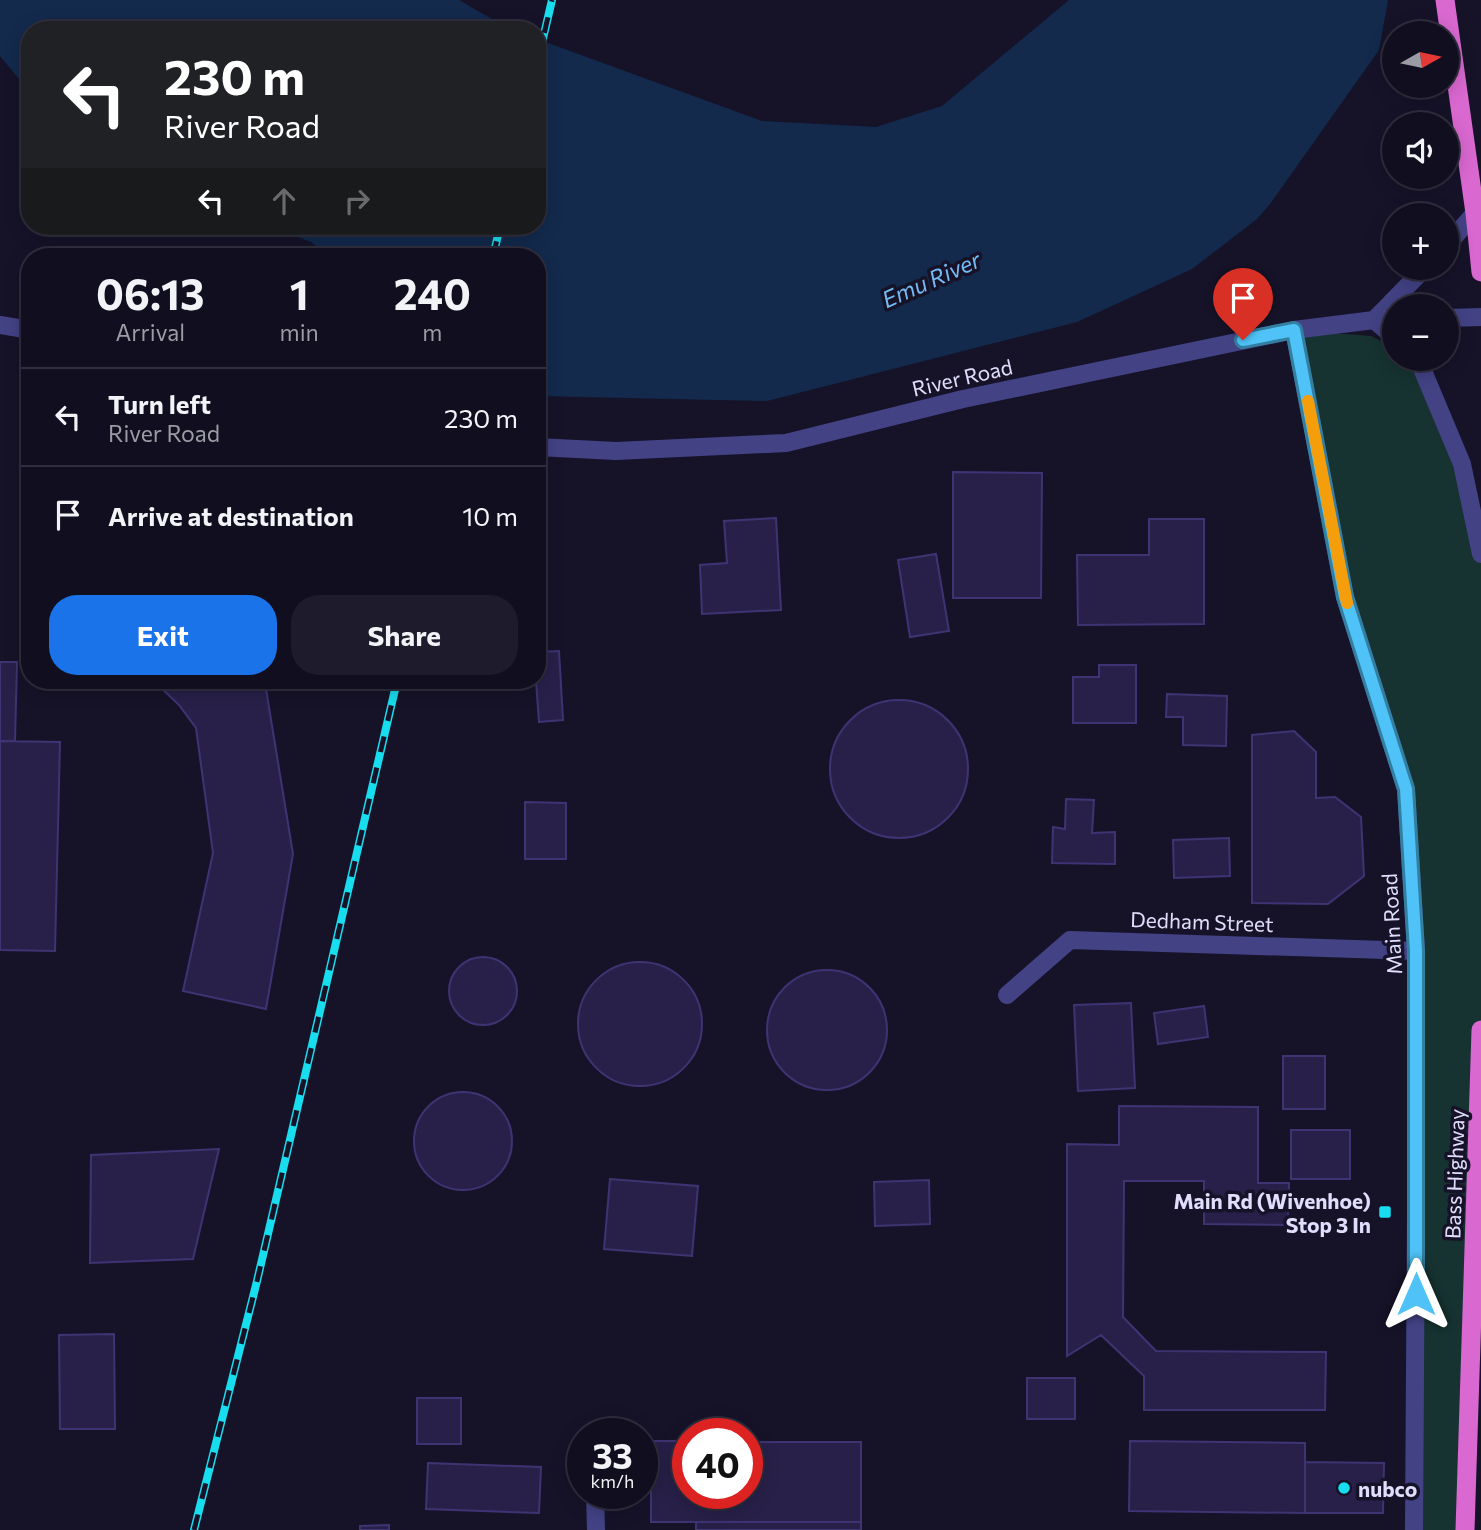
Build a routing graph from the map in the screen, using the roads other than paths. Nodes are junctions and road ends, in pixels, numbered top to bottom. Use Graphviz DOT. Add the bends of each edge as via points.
graph roads {
  1 [pos="1445,0"];
  2 [pos="1475,213"];
  3 [pos="1459,231"];
  4 [pos="1481,272"];
  5 [pos="1413,280"];
  6 [pos="1481,317"];
  7 [pos="1459,318"];
  8 [pos="1374,320"];
  9 [pos="1382,320"];
  10 [pos="0,325"];
  11 [pos="1382,327"];
  12 [pos="21,328"];
  13 [pos="1294,330"];
  14 [pos="1423,371"];
  15 [pos="546,447"];
  16 [pos="1481,554"];
  17 [pos="1416,951"];
  18 [pos="1007,995"];
  19 [pos="1481,1030"];
  20 [pos="595,1509"];
  21 [pos="596,1530"];
  22 [pos="1414,1530"];
  23 [pos="1465,1530"];
  1 -- 2 [label="highway"];
  2 -- 3 [label="street"];
  2 -- 4 [label="highway"];
  5 -- 8 [label="street"];
  6 -- 7 [label="street"];
  8 -- 9 [label="street, River Road"];
  8 -- 11 [label="street"];
  8 -- 13 [label="street, River Road"];
  10 -- 12 [label="street"];
  13 -- 15 [label="street, River Road" via="963,399 786,443 616,451"];
  13 -- 17 [label="street, Main Road" via="1345,597 1406,789"];
  14 -- 16 [label="street" via="1462,464"];
  17 -- 18 [label="street, Dedham Street" via="1070,940"];
  17 -- 22 [label="street, Main Road"];
  19 -- 23 [label="highway, Bass Highway"];
  20 -- 21 [label="street"];
}
